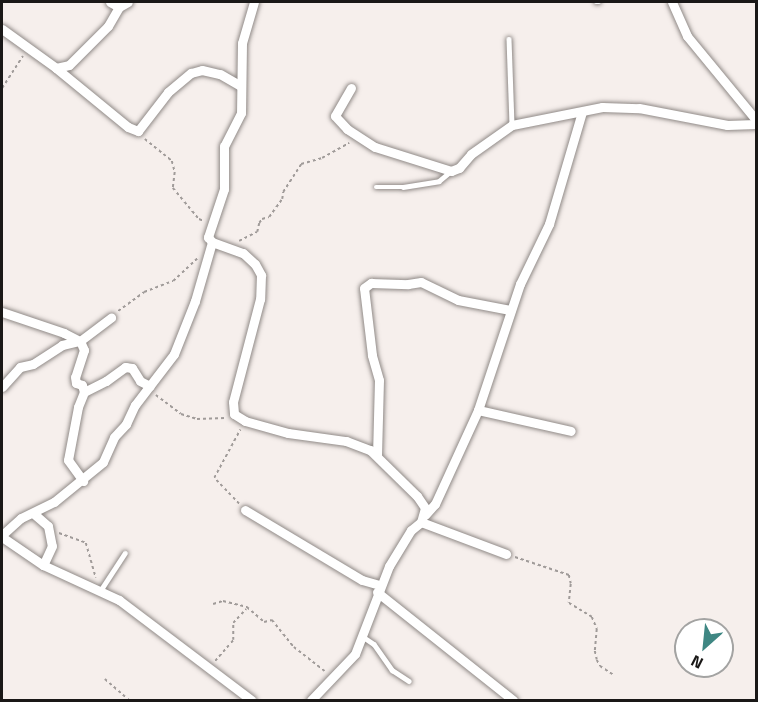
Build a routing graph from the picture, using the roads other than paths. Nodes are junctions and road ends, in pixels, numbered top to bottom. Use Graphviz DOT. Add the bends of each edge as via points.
graph roads {
  1 [pos="128,2"];
  2 [pos="254,2"];
  3 [pos="672,2"];
  4 [pos="114,4"];
  5 [pos="2,29"];
  6 [pos="509,39"];
  7 [pos="56,68"];
  8 [pos="241,86"];
  9 [pos="351,88"];
  10 [pos="582,112"];
  11 [pos="756,122"];
  12 [pos="512,125"];
  13 [pos="451,171"];
  14 [pos="376,187"];
  15 [pos="212,242"];
  16 [pos="510,310"];
  17 [pos="2,312"];
  18 [pos="111,318"];
  19 [pos="80,341"];
  20 [pos="150,386"];
  21 [pos="2,387"];
  22 [pos="84,393"];
  23 [pos="478,410"];
  24 [pos="571,431"];
  25 [pos="377,456"];
  26 [pos="83,481"];
  27 [pos="245,510"];
  28 [pos="33,513"];
  29 [pos="423,519"];
  30 [pos="2,536"];
  31 [pos="125,553"];
  32 [pos="506,554"];
  33 [pos="43,565"];
  34 [pos="379,589"];
  35 [pos="100,591"];
  36 [pos="362,636"];
  37 [pos="409,681"];
  38 [pos="251,700"];
  39 [pos="311,700"];
  40 [pos="513,700"];
  1 -- 4 [label="street"];
  2 -- 8 [label="street" via="242,43"];
  3 -- 11 [label="street" via="687,36"];
  4 -- 7 [label="street" via="108,26 69,65"];
  5 -- 7 [label="street"];
  6 -- 12 [label="lane"];
  7 -- 8 [label="street" via="138,131 168,92 191,74 202,70 214,72"];
  8 -- 15 [label="street" via="241,113 224,146 224,189 207,237"];
  9 -- 13 [label="street" via="335,116 358,139"];
  10 -- 11 [label="street" via="618,105 727,125"];
  10 -- 12 [label="street"];
  10 -- 16 [label="street" via="549,224"];
  12 -- 13 [label="street"];
  13 -- 14 [label="lane" via="439,181"];
  15 -- 20 [label="street" via="195,302 174,354"];
  15 -- 25 [label="street" via="243,253 255,264 261,281 233,402 234,414 241,420 294,434 346,441"];
  16 -- 23 [label="street"];
  16 -- 25 [label="street" via="458,300 421,282 371,283 364,288 379,380"];
  17 -- 19 [label="street"];
  18 -- 19 [label="street"];
  19 -- 21 [label="street" via="62,345 33,364 20,367"];
  19 -- 22 [label="street" via="84,350 75,377"];
  20 -- 22 [label="street" via="140,381 132,368 125,367"];
  20 -- 26 [label="street" via="114,437 103,462"];
  22 -- 26 [label="street" via="68,459"];
  23 -- 24 [label="street"];
  23 -- 29 [label="street" via="435,504"];
  25 -- 29 [label="street" via="423,503"];
  26 -- 28 [label="street"];
  27 -- 34 [label="street"];
  28 -- 30 [label="street"];
  28 -- 33 [label="street" via="48,526 52,546"];
  29 -- 32 [label="street"];
  29 -- 34 [label="street" via="404,540"];
  30 -- 33 [label="street"];
  31 -- 35 [label="lane"];
  33 -- 35 [label="street"];
  34 -- 36 [label="street"];
  34 -- 40 [label="street"];
  35 -- 38 [label="street" via="119,600"];
  36 -- 37 [label="lane" via="374,644 392,670"];
  36 -- 39 [label="street" via="350,661"];
}
